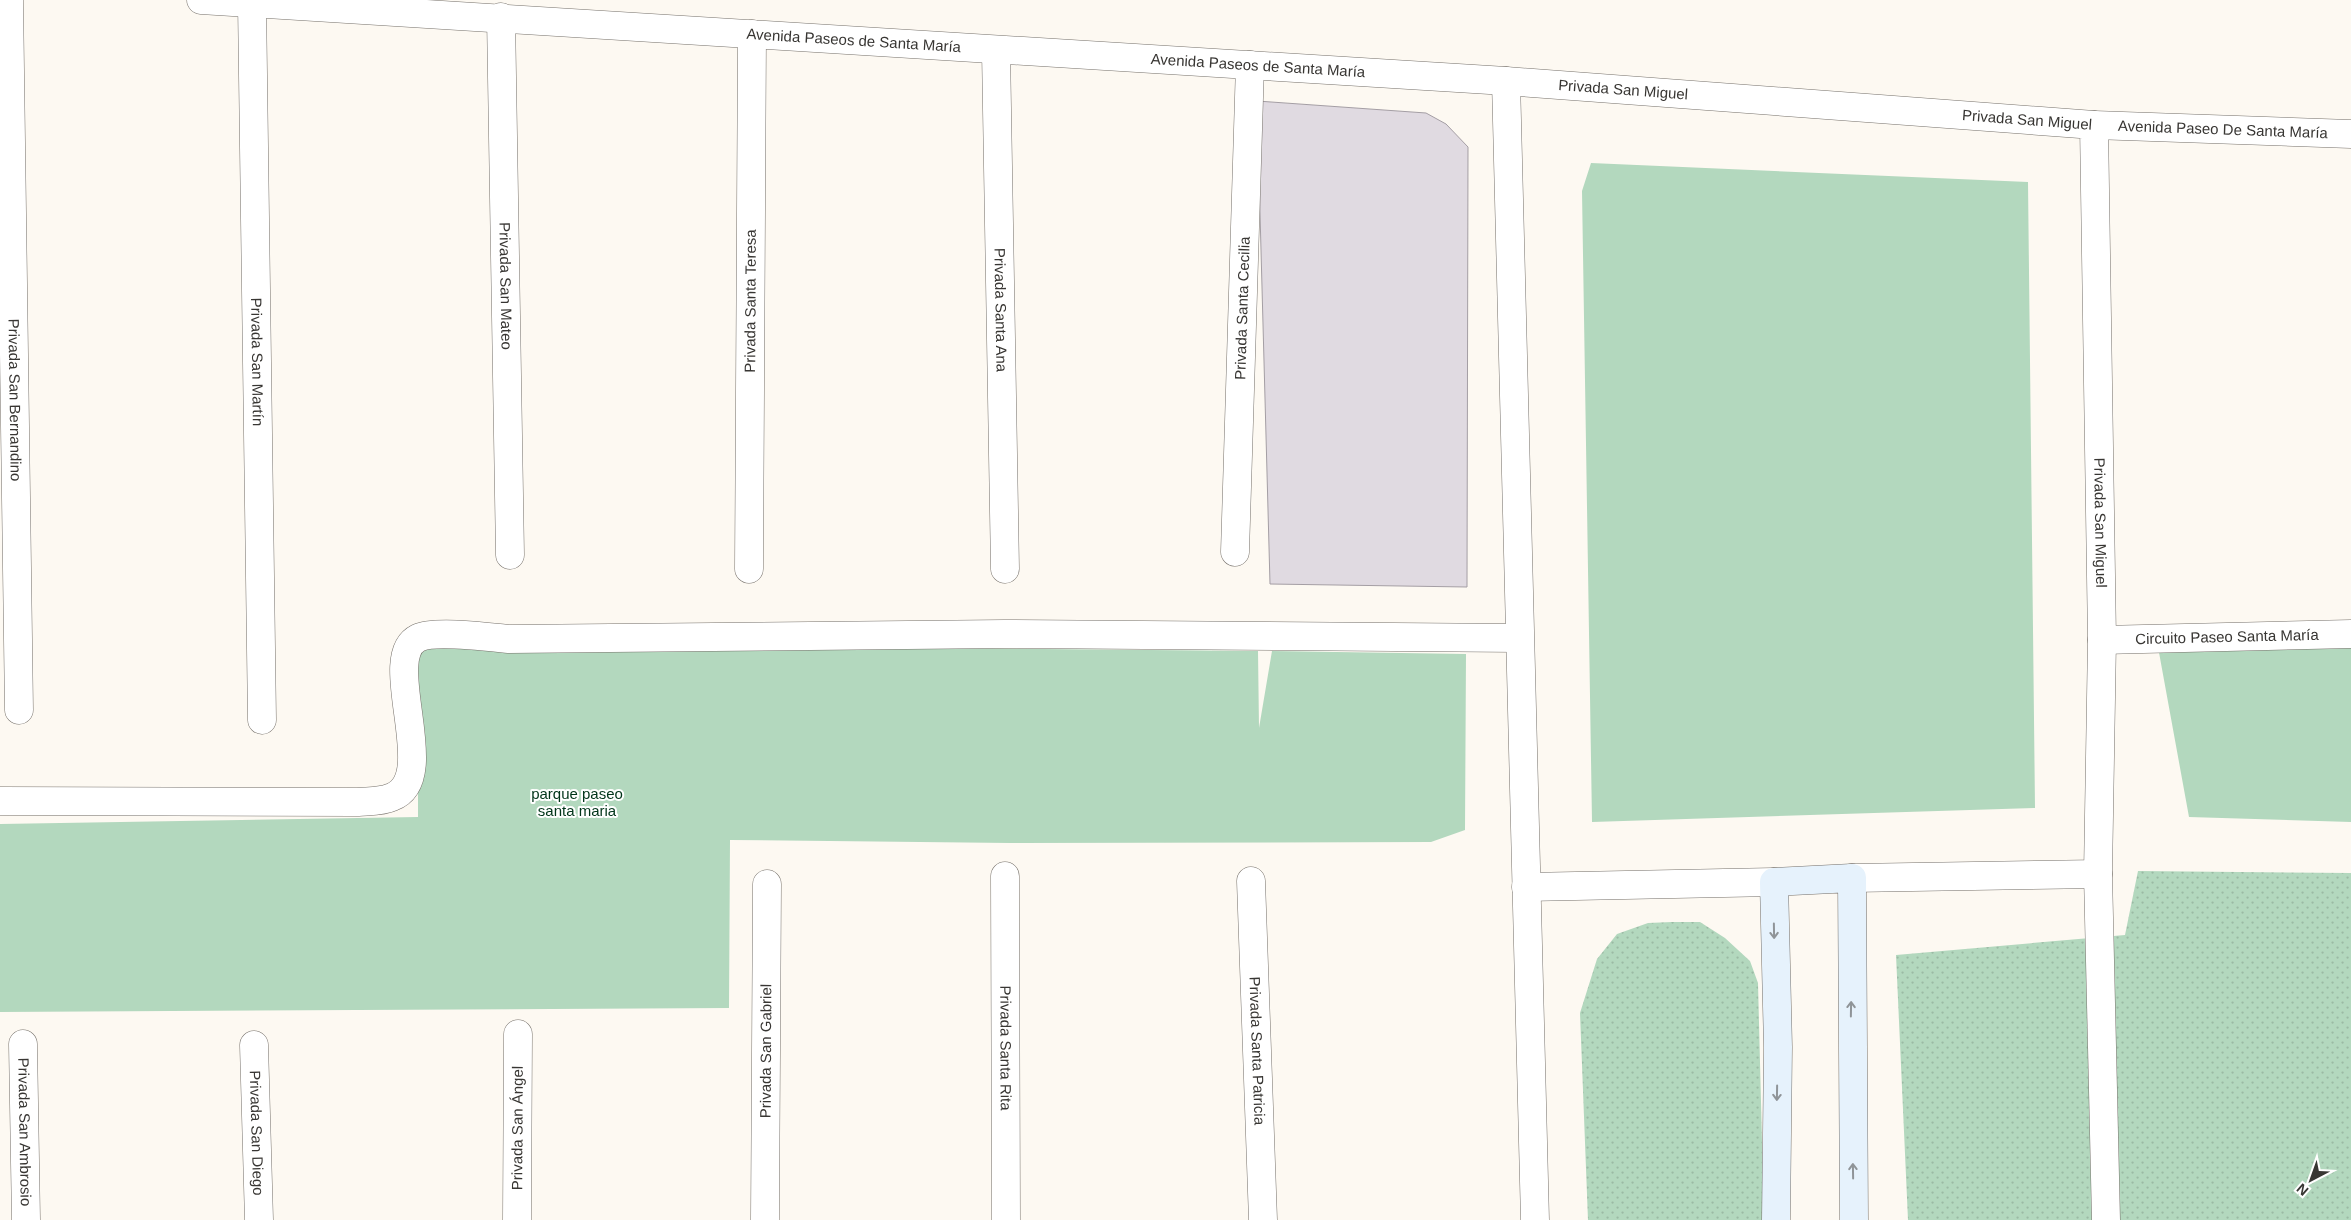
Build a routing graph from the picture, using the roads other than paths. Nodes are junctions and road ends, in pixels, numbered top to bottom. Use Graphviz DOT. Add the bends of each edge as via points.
graph roads {
  1 [pos="9,0"];
  2 [pos="201,0"];
  3 [pos="252,3"];
  4 [pos="501,17"];
  5 [pos="752,34"];
  6 [pos="996,51"];
  7 [pos="1250,65"];
  8 [pos="1506,81"];
  9 [pos="2094,125"];
  10 [pos="2351,134"];
  11 [pos="1235,552"];
  12 [pos="510,555"];
  13 [pos="1005,569"];
  14 [pos="749,570"];
  15 [pos="2351,634"];
  16 [pos="1519,638"];
  17 [pos="2102,640"];
  18 [pos="19,710"];
  19 [pos="262,720"];
  20 [pos="0,802"];
  21 [pos="2098,874"];
  22 [pos="1005,876"];
  23 [pos="1852,878"];
  24 [pos="1251,881"];
  25 [pos="1774,882"];
  26 [pos="768,884"];
  27 [pos="1526,887"];
  28 [pos="518,1034"];
  29 [pos="23,1044"];
  30 [pos="254,1045"];
  31 [pos="26,1220"];
  32 [pos="259,1220"];
  33 [pos="517,1220"];
  34 [pos="765,1220"];
  35 [pos="1006,1220"];
  36 [pos="1263,1220"];
  37 [pos="1535,1220"];
  38 [pos="1776,1220"];
  39 [pos="1854,1220"];
  40 [pos="2106,1220"];
  1 -- 18 [label="street, Privada San Bernandino"];
  2 -- 3 [label="street, Avenida Paseos de Santa María"];
  3 -- 4 [label="street, Avenida Paseos de Santa María"];
  3 -- 19 [label="street, Privada San Martín"];
  4 -- 5 [label="street, Avenida Paseos de Santa María"];
  4 -- 12 [label="street, Privada San Mateo"];
  5 -- 6 [label="street, Avenida Paseos de Santa María"];
  5 -- 14 [label="street, Privada Santa Teresa"];
  6 -- 7 [label="street, Avenida Paseos de Santa María"];
  6 -- 13 [label="street, Privada Santa Ana"];
  7 -- 8 [label="street, Avenida Paseos de Santa María"];
  7 -- 11 [label="street, Privada Santa Cecilia"];
  8 -- 9 [label="street, Privada San Miguel"];
  8 -- 16 [label="street"];
  9 -- 10 [label="street, Avenida Paseo De Santa María"];
  9 -- 17 [label="street, Privada San Miguel"];
  15 -- 17 [label="street, Circuito Paseo Santa María"];
  16 -- 20 [label="street" via="1004,634 509,639 430,636 418,638 406,657 405,693 412,754 411,775 403,789 393,797 358,802"];
  16 -- 27 [label="street"];
  17 -- 21 [label="street, Privada San Miguel"];
  21 -- 23 [label="street"];
  21 -- 40 [label="street, Privada San Miguel"];
  22 -- 35 [label="street, Privada Santa Rita"];
  23 -- 25 [label="street"];
  39 -- 23 [label="street, one-way"];
  24 -- 36 [label="street, Privada Santa Patricia"];
  25 -- 27 [label="street"];
  25 -- 38 [label="street, one-way" via="1778,1047"];
  26 -- 34 [label="street, Privada San Gabriel"];
  27 -- 37 [label="street"];
  28 -- 33 [label="street, Privada San Ángel"];
  29 -- 31 [label="street, Privada San Ambrosio"];
  30 -- 32 [label="street, Privada San Diego"];
}
